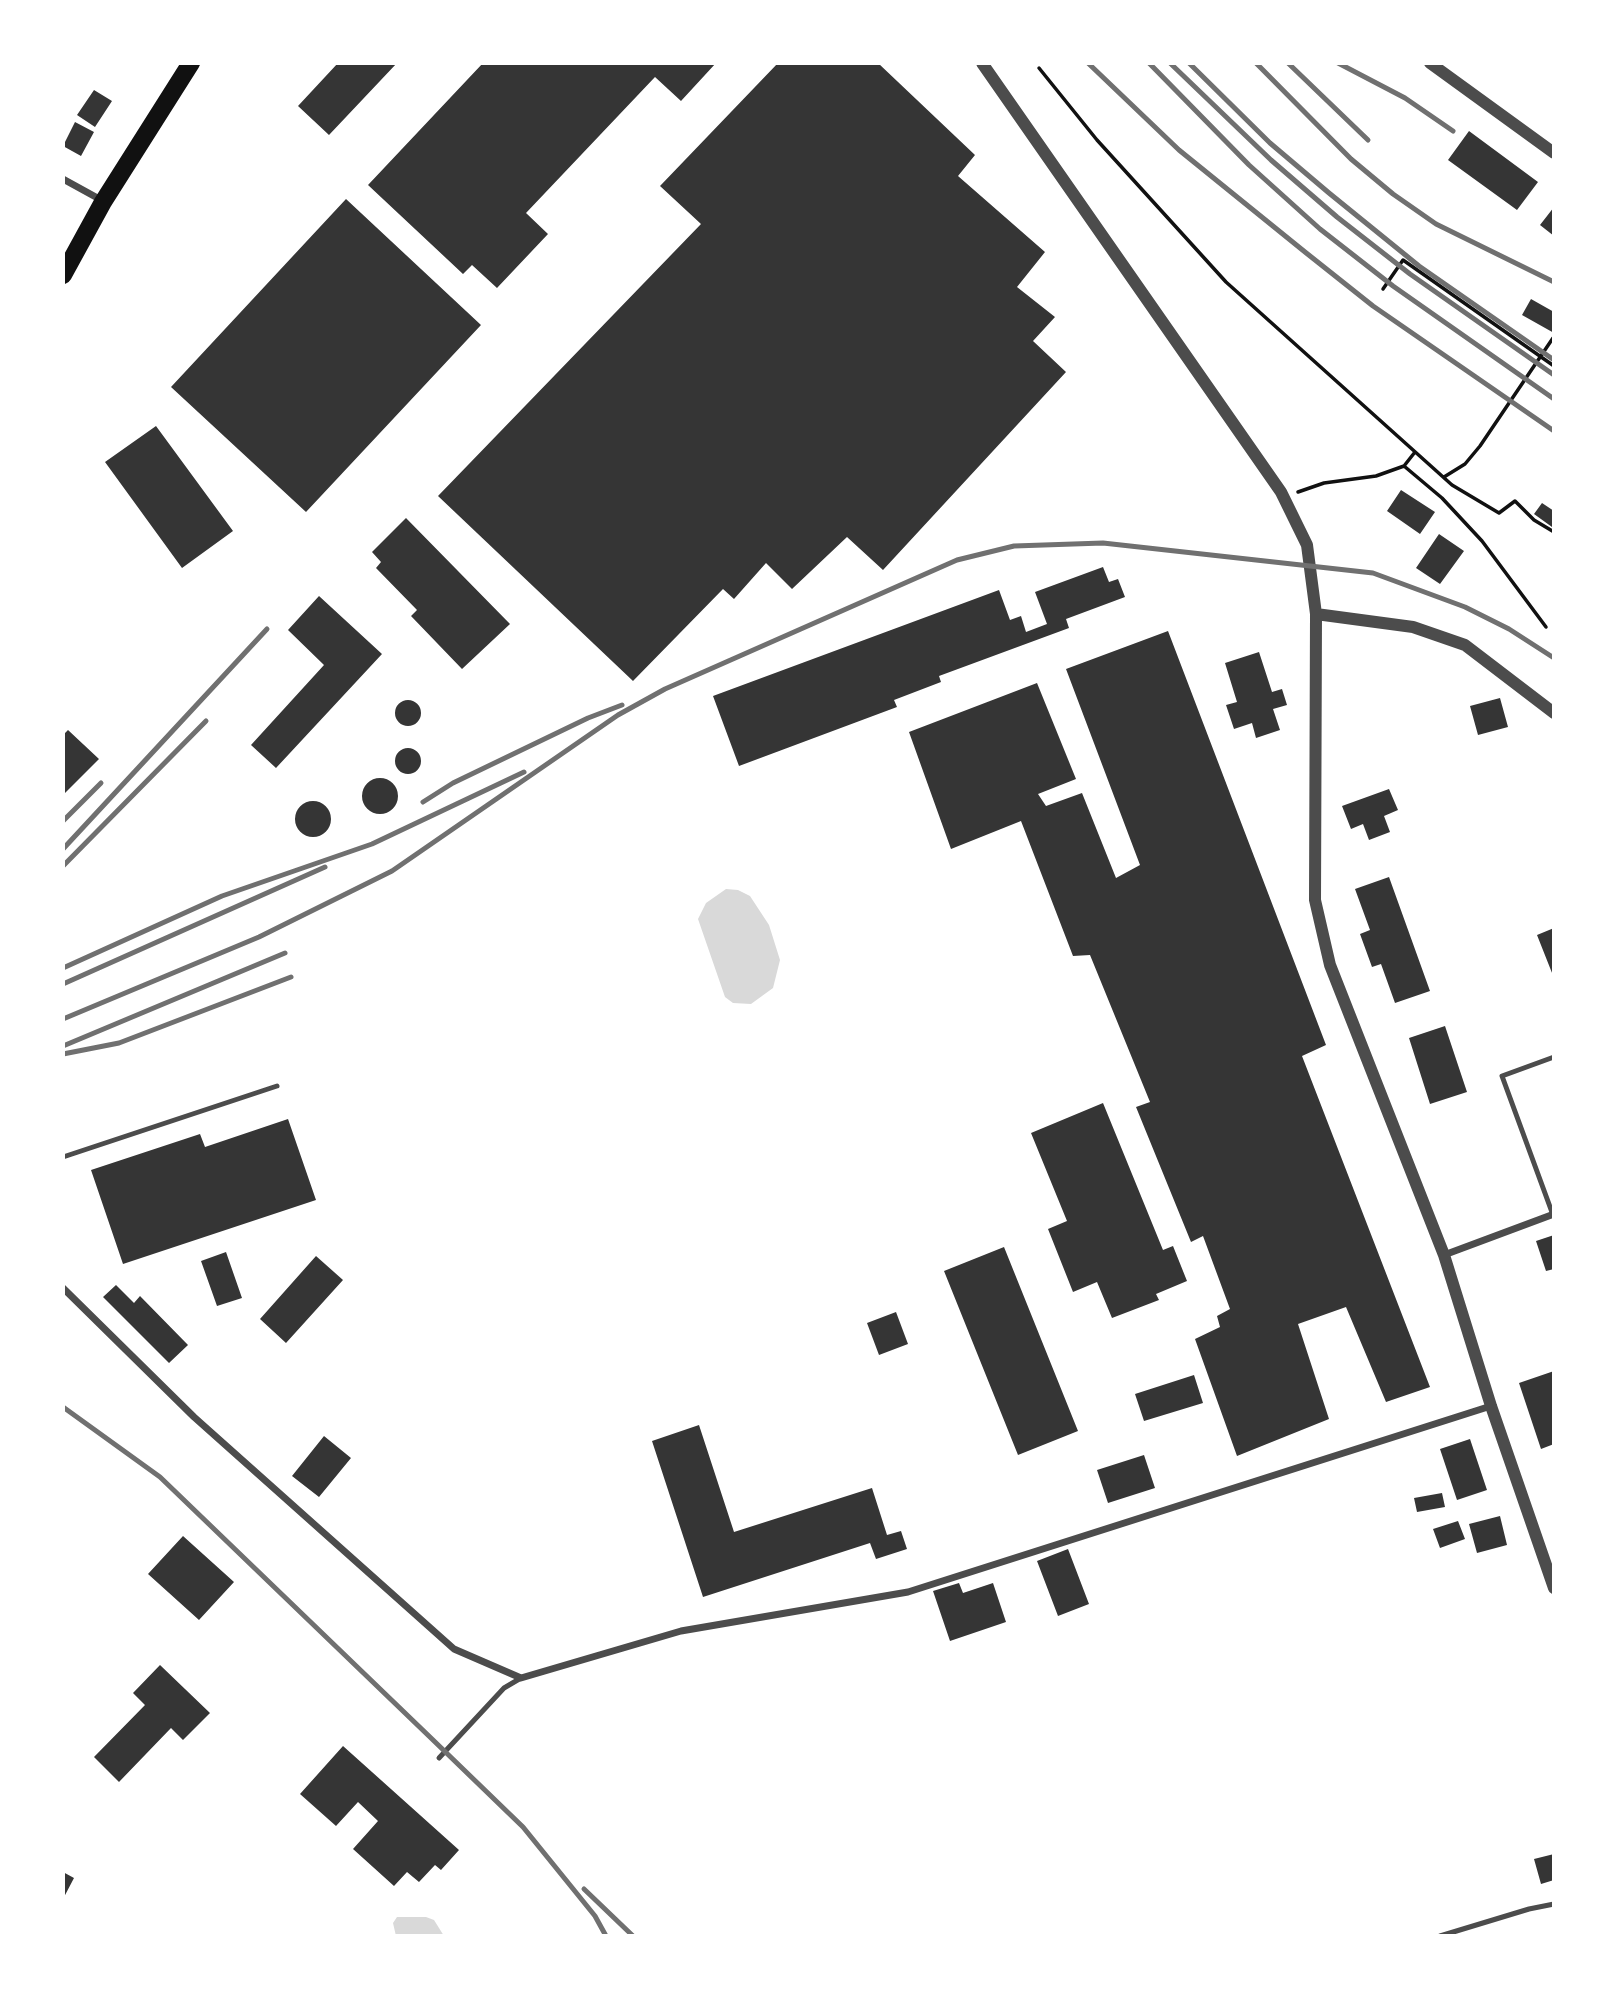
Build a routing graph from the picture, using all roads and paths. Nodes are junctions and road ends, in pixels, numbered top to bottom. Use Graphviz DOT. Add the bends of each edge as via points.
graph roads {
  1 [pos="191,63"];
  2 [pos="982,63"];
  3 [pos="1430,63"];
  4 [pos="1039,68"];
  5 [pos="1554,153"];
  6 [pos="63,179"];
  7 [pos="103,202"];
  8 [pos="63,275"];
  9 [pos="1383,289"];
  10 [pos="1553,338"];
  11 [pos="1541,357"];
  12 [pos="1554,366"];
  13 [pos="1415,452"];
  14 [pos="1404,466"];
  15 [pos="1444,477"];
  16 [pos="1284,497"];
  17 [pos="1554,532"];
  18 [pos="1316,614"];
  19 [pos="1546,627"];
  20 [pos="1554,713"];
  21 [pos="1554,1057"];
  22 [pos="277,1086"];
  23 [pos="63,1157"];
  24 [pos="1554,1214"];
  25 [pos="1444,1255"];
  26 [pos="63,1288"];
  27 [pos="1491,1406"];
  28 [pos="1554,1588"];
  29 [pos="521,1678"];
  30 [pos="439,1758"];
  31 [pos="1554,1904"];
  32 [pos="1440,1936"];
  1 -- 7 [label="highway"];
  2 -- 16 [label="street"];
  3 -- 5 [label="street"];
  4 -- 13 [label="path" via="1097,140 1226,282"];
  6 -- 7 [label="street"];
  7 -- 8 [label="highway"];
  9 -- 11 [label="path" via="1403,260"];
  10 -- 11 [label="path"];
  11 -- 12 [label="path"];
  11 -- 15 [label="path" via="1480,446 1465,464"];
  13 -- 14 [label="path"];
  13 -- 15 [label="path"];
  14 -- 16 [label="path"];
  14 -- 19 [label="path" via="1482,541"];
  15 -- 17 [label="path" via="1499,513 1515,501"];
  16 -- 18 [label="street" via="1307,545"];
  18 -- 20 [label="street" via="1413,627 1465,645"];
  18 -- 25 [label="street" via="1315,900 1330,965"];
  21 -- 24 [label="lane" via="1502,1076"];
  22 -- 23 [label="lane"];
  24 -- 25 [label="street"];
  25 -- 27 [label="street"];
  26 -- 29 [label="street" via="194,1417 454,1650"];
  27 -- 28 [label="street"];
  27 -- 29 [label="street" via="908,1592 681,1632"];
  29 -- 30 [label="lane" via="504,1688"];
  31 -- 32 [label="lane"];
}
